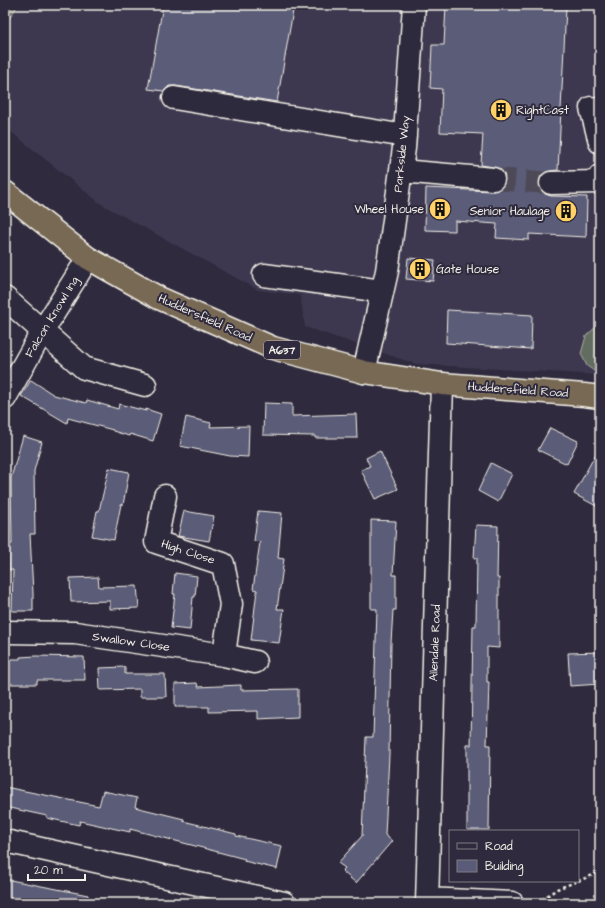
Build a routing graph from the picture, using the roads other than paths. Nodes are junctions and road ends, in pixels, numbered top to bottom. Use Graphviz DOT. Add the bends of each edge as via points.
graph roads {
  1 [pos="414,5"];
  2 [pos="174,98"];
  3 [pos="591,108"];
  4 [pos="405,136"];
  5 [pos="600,142"];
  6 [pos="400,171"];
  7 [pos="600,176"];
  8 [pos="493,179"];
  9 [pos="551,183"];
  10 [pos="5,192"];
  11 [pos="88,258"];
  12 [pos="264,276"];
  13 [pos="382,291"];
  14 [pos="5,298"];
  15 [pos="42,332"];
  16 [pos="364,372"];
  17 [pos="442,384"];
  18 [pos="145,385"];
  19 [pos="5,398"];
  20 [pos="600,398"];
  21 [pos="165,496"];
  22 [pos="5,632"];
  23 [pos="224,655"];
  24 [pos="255,662"];
  25 [pos="5,841"];
  26 [pos="427,901"];
  27 [pos="284,903"];
  28 [pos="512,903"];
  1 -- 4 [label="street, Parkside Way"];
  2 -- 4 [label="street"];
  3 -- 5 [label="street"];
  4 -- 6 [label="street, Parkside Way"];
  6 -- 8 [label="street"];
  6 -- 13 [label="street, Parkside Way"];
  7 -- 9 [label="street" via="598,182"];
  10 -- 11 [label="highway, Huddersfield Road / A637"];
  11 -- 15 [label="street, Falcon Knowl Ing"];
  11 -- 16 [label="highway, Huddersfield Road / A637" via="159,298 273,348"];
  12 -- 13 [label="street"];
  13 -- 16 [label="street, Parkside Way"];
  14 -- 15 [label="street"];
  15 -- 18 [label="street" via="84,368"];
  15 -- 19 [label="street, Falcon Knowl Ing"];
  16 -- 17 [label="highway, Huddersfield Road / A637"];
  17 -- 20 [label="highway, Huddersfield Road / A637"];
  17 -- 26 [label="street, Allendale Road"];
  21 -- 23 [label="street, High Close" via="156,542 223,564 231,604"];
  22 -- 23 [label="street, Swallow Close" via="75,633"];
  23 -- 24 [label="street, Swallow Close"];
  25 -- 27 [label="street"];
  26 -- 28 [label="street"];
}
